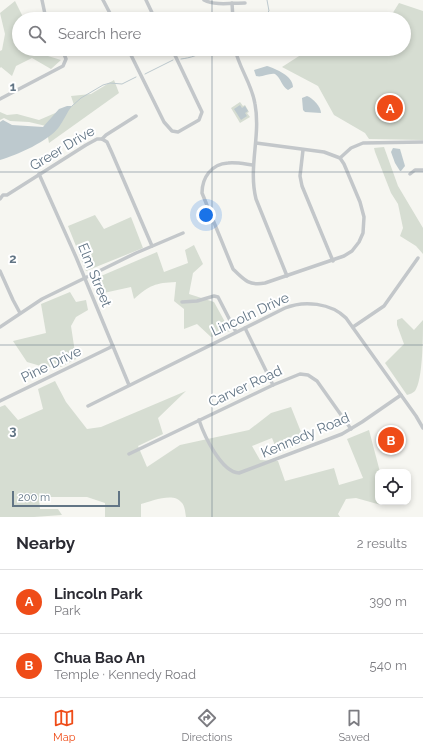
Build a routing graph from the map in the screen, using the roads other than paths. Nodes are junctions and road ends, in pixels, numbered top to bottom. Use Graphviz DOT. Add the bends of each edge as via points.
graph roads {
  1 [pos="42,0"];
  2 [pos="103,0"];
  3 [pos="146,0"];
  4 [pos="204,0"];
  5 [pos="245,3"];
  6 [pos="232,4"];
  7 [pos="45,12"];
  8 [pos="109,12"];
  9 [pos="152,12"];
  10 [pos="233,12"];
  11 [pos="65,56"];
  12 [pos="131,56"];
  13 [pos="175,56"];
  14 [pos="237,56"];
  15 [pos="0,99"];
  16 [pos="136,116"];
  17 [pos="102,139"];
  18 [pos="423,142"];
  19 [pos="256,143"];
  20 [pos="303,150"];
  21 [pos="340,158"];
  22 [pos="253,165"];
  23 [pos="423,170"];
  24 [pos="39,174"];
  25 [pos="410,174"];
  26 [pos="1,196"];
  27 [pos="182,232"];
  28 [pos="152,246"];
  29 [pos="418,258"];
  30 [pos="333,261"];
  31 [pos="0,271"];
  32 [pos="287,276"];
  33 [pos="85,278"];
  34 [pos="182,302"];
  35 [pos="20,313"];
  36 [pos="0,327"];
  37 [pos="353,327"];
  38 [pos="245,328"];
  39 [pos="236,332"];
  40 [pos="113,346"];
  41 [pos="129,385"];
  42 [pos="273,385"];
  43 [pos="401,395"];
  44 [pos="0,401"];
  45 [pos="88,406"];
  46 [pos="199,420"];
  47 [pos="423,428"];
  48 [pos="351,429"];
  49 [pos="130,454"];
  1 -- 7 [label="street"];
  2 -- 8 [label="street"];
  3 -- 9 [label="street"];
  4 -- 6 [label="street"];
  5 -- 6 [label="street"];
  6 -- 10 [label="street"];
  11 -- 15 [label="street" via="63,66"];
  12 -- 13 [label="street" via="164,122 172,131 178,132 199,120 202,112"];
  14 -- 19 [label="street" via="252,89 257,115"];
  16 -- 17 [label="street, Greer Drive"];
  17 -- 24 [label="street, Greer Drive" via="96,139"];
  17 -- 28 [label="street" via="107,142"];
  18 -- 21 [label="street" via="363,142"];
  19 -- 20 [label="street"];
  19 -- 22 [label="street"];
  20 -- 21 [label="street" via="324,152"];
  20 -- 30 [label="street" via="300,176 302,186"];
  21 -- 30 [label="street" via="360,202 364,224 363,233 352,251"];
  22 -- 32 [label="street" via="252,177 256,199"];
  22 -- 32 [label="street" via="227,162 209,170 202,186 202,193 233,268 240,276 247,282 256,284"];
  23 -- 25 [label="street" via="415,170"];
  24 -- 26 [label="street, Greer Drive" via="7,195"];
  24 -- 33 [label="street, Elm Street"];
  27 -- 28 [label="street"];
  28 -- 33 [label="street"];
  29 -- 37 [label="street" via="384,306"];
  30 -- 32 [label="street"];
  31 -- 35 [label="street"];
  33 -- 35 [label="street"];
  33 -- 40 [label="street, Elm Street"];
  34 -- 39 [label="street" via="218,297"];
  35 -- 36 [label="street"];
  37 -- 38 [label="street, Lincoln Drive" via="342,314 332,308 303,304 289,306"];
  37 -- 43 [label="street, Lincoln Drive"];
  38 -- 39 [label="street, Lincoln Drive"];
  38 -- 42 [label="street"];
  39 -- 41 [label="street, Lincoln Drive"];
  40 -- 41 [label="street, Elm Street"];
  40 -- 44 [label="street, Pine Drive"];
  41 -- 45 [label="street, Lincoln Drive"];
  42 -- 46 [label="street, Carver Road"];
  42 -- 48 [label="street, Carver Road" via="295,375 310,376 319,383"];
  43 -- 47 [label="street, Lincoln Drive"];
  43 -- 48 [label="street, Kennedy Road"];
  46 -- 48 [label="street, Kennedy Road" via="218,458 225,466 239,473"];
  46 -- 49 [label="street, Carver Road"];
}
